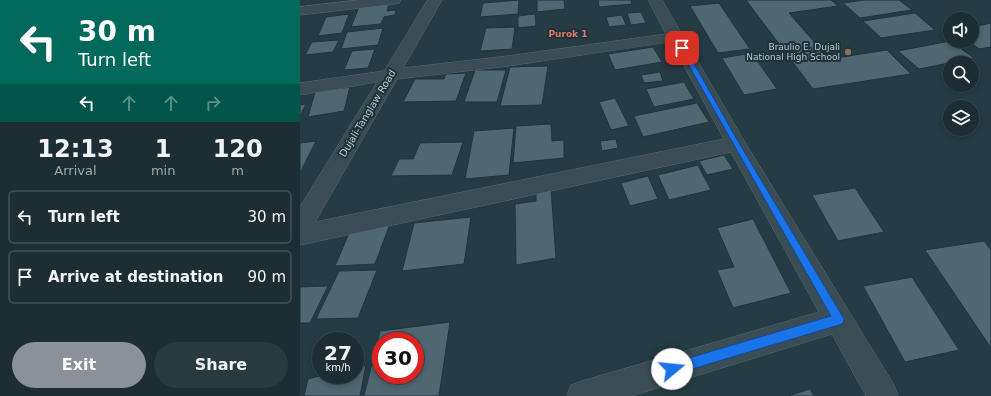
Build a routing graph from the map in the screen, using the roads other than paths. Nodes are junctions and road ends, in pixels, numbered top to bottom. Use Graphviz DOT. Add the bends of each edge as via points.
graph roads {
  1 [pos="394,0"];
  2 [pos="435,0"];
  3 [pos="655,0"];
  4 [pos="300,11"];
  5 [pos="676,37"];
  6 [pos="389,75"];
  7 [pos="300,90"];
  8 [pos="736,144"];
  9 [pos="300,227"];
  10 [pos="300,235"];
  11 [pos="839,319"];
  12 [pos="582,396"];
  13 [pos="883,396"];
  1 -- 4 [label="street"];
  2 -- 6 [label="street, Dujali-Tanglaw Road"];
  3 -- 5 [label="street"];
  5 -- 6 [label="street"];
  5 -- 8 [label="street"];
  6 -- 7 [label="street"];
  6 -- 9 [label="street, Dujali-Tanglaw Road"];
  8 -- 10 [label="street"];
  8 -- 11 [label="street"];
  11 -- 12 [label="street"];
  11 -- 13 [label="street"];
}
